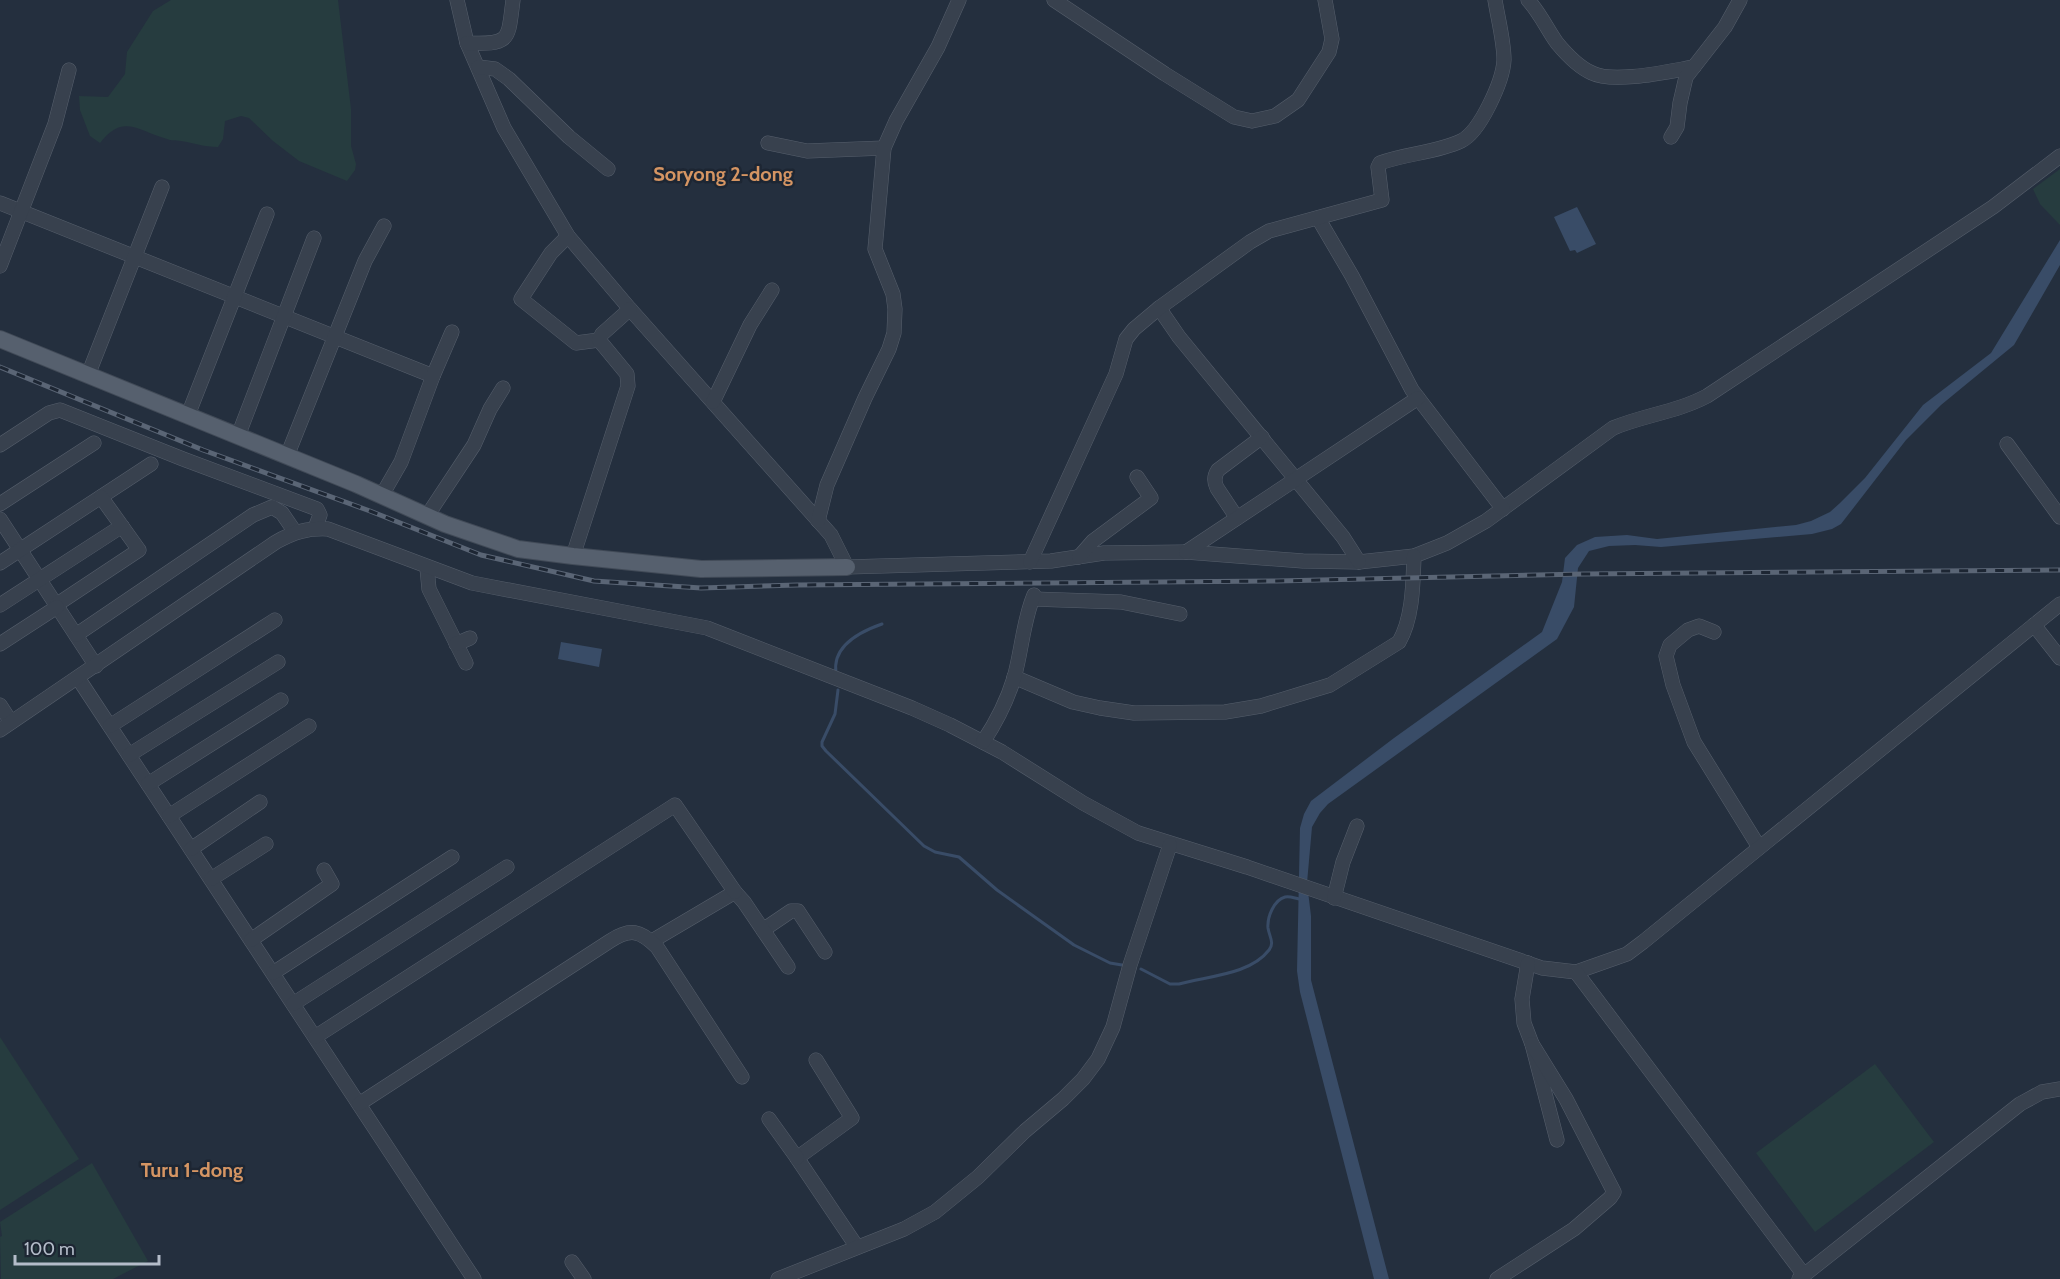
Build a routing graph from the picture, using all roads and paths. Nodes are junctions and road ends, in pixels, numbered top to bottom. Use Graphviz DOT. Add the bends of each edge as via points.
graph roads {
  1 [pos="457,0"];
  2 [pos="513,0"];
  3 [pos="959,0"];
  4 [pos="1054,0"];
  5 [pos="1325,0"];
  6 [pos="1495,0"];
  7 [pos="1528,0"];
  8 [pos="1740,0"];
  9 [pos="467,42"];
  10 [pos="478,67"];
  11 [pos="1694,67"];
  12 [pos="69,70"];
  13 [pos="1671,137"];
  14 [pos="768,143"];
  15 [pos="884,148"];
  16 [pos="2060,156"];
  17 [pos="608,169"];
  18 [pos="162,187"];
  19 [pos="0,203"];
  20 [pos="21,211"];
  21 [pos="267,214"];
  22 [pos="1318,218"];
  23 [pos="384,226"];
  24 [pos="568,236"];
  25 [pos="314,238"];
  26 [pos="134,257"];
  27 [pos="0,266"];
  28 [pos="772,290"];
  29 [pos="234,297"];
  30 [pos="1159,308"];
  31 [pos="630,309"];
  32 [pos="284,317"];
  33 [pos="452,332"];
  34 [pos="334,337"];
  35 [pos="0,339"];
  36 [pos="599,340"];
  37 [pos="87,375"];
  38 [pos="433,376"];
  39 [pos="503,388"];
  40 [pos="1418,398"];
  41 [pos="713,402"];
  42 [pos="188,415"];
  43 [pos="238,436"];
  44 [pos="1262,437"];
  45 [pos="94,443"];
  46 [pos="2007,444"];
  47 [pos="0,446"];
  48 [pos="287,456"];
  49 [pos="151,464"];
  50 [pos="1137,477"];
  51 [pos="1295,479"];
  52 [pos="382,495"];
  53 [pos="101,497"];
  54 [pos="0,504"];
  55 [pos="1503,509"];
  56 [pos="427,516"];
  57 [pos="2060,517"];
  58 [pos="1237,518"];
  59 [pos="0,519"];
  60 [pos="818,521"];
  61 [pos="122,526"];
  62 [pos="315,528"];
  63 [pos="295,532"];
  64 [pos="20,550"];
  65 [pos="1186,552"];
  66 [pos="573,556"];
  67 [pos="1414,556"];
  68 [pos="1079,557"];
  69 [pos="1030,562"];
  70 [pos="1359,562"];
  71 [pos="0,563"];
  72 [pos="427,567"];
  73 [pos="847,567"];
  74 [pos="40,580"];
  75 [pos="2060,604"];
  76 [pos="0,605"];
  77 [pos="56,606"];
  78 [pos="1180,614"];
  79 [pos="275,620"];
  80 [pos="2034,625"];
  81 [pos="1714,632"];
  82 [pos="76,635"];
  83 [pos="470,638"];
  84 [pos="0,644"];
  85 [pos="456,644"];
  86 [pos="2060,658"];
  87 [pos="278,662"];
  88 [pos="466,663"];
  89 [pos="96,666"];
  90 [pos="1014,677"];
  91 [pos="78,678"];
  92 [pos="281,700"];
  93 [pos="0,705"];
  94 [pos="6,726"];
  95 [pos="110,726"];
  96 [pos="309,726"];
  97 [pos="983,741"];
  98 [pos="129,755"];
  99 [pos="148,784"];
  100 [pos="260,802"];
  101 [pos="169,816"];
  102 [pos="1357,826"];
  103 [pos="266,844"];
  104 [pos="1170,845"];
  105 [pos="1759,847"];
  106 [pos="190,849"];
  107 [pos="452,857"];
  108 [pos="507,867"];
  109 [pos="324,870"];
  110 [pos="211,879"];
  111 [pos="735,892"];
  112 [pos="1334,898"];
  113 [pos="763,930"];
  114 [pos="251,940"];
  115 [pos="651,941"];
  116 [pos="825,952"];
  117 [pos="1528,963"];
  118 [pos="788,967"];
  119 [pos="1576,972"];
  120 [pos="273,973"];
  121 [pos="293,1004"];
  122 [pos="315,1037"];
  123 [pos="1532,1044"];
  124 [pos="816,1060"];
  125 [pos="742,1077"];
  126 [pos="2060,1089"];
  127 [pos="359,1104"];
  128 [pos="769,1119"];
  129 [pos="1557,1140"];
  130 [pos="796,1158"];
  131 [pos="857,1247"];
  132 [pos="572,1262"];
  133 [pos="1802,1277"];
  134 [pos="474,1279"];
  135 [pos="584,1279"];
  136 [pos="778,1279"];
  137 [pos="1497,1279"];
  1 -- 9 [label="street"];
  2 -- 9 [label="street" via="509,32 504,39 489,44"];
  3 -- 15 [label="street"];
  4 -- 5 [label="street" via="1234,117 1252,121 1275,116 1298,100 1329,52 1332,39"];
  6 -- 22 [label="street" via="1504,60 1498,87 1467,137 1380,163 1382,200"];
  7 -- 11 [label="street" via="1570,59 1592,73 1621,77"];
  8 -- 11 [label="street"];
  9 -- 10 [label="street"];
  10 -- 17 [label="street" via="495,69 509,79"];
  10 -- 24 [label="street" via="504,128"];
  11 -- 13 [label="street" via="1686,77 1677,127"];
  12 -- 20 [label="street" via="55,124"];
  14 -- 15 [label="street" via="807,151"];
  15 -- 60 [label="street" via="875,249 893,294 894,333 827,485"];
  16 -- 55 [label="street" via="1993,207 1707,396 1689,406 1612,428"];
  18 -- 26 [label="street"];
  19 -- 20 [label="street"];
  20 -- 26 [label="street"];
  20 -- 27 [label="street"];
  21 -- 29 [label="street"];
  22 -- 30 [label="street" via="1269,231"];
  22 -- 40 [label="street"];
  23 -- 34 [label="street"];
  24 -- 31 [label="street"];
  24 -- 36 [label="street" via="551,253 521,299 576,343"];
  25 -- 32 [label="street"];
  26 -- 29 [label="street"];
  26 -- 37 [label="street"];
  28 -- 41 [label="street" via="750,325"];
  29 -- 32 [label="street"];
  29 -- 42 [label="street"];
  30 -- 44 [label="street"];
  30 -- 69 [label="street" via="1126,339 1116,374"];
  31 -- 36 [label="street"];
  31 -- 41 [label="street"];
  32 -- 34 [label="street"];
  32 -- 43 [label="street"];
  33 -- 38 [label="street"];
  34 -- 38 [label="street"];
  34 -- 48 [label="street"];
  35 -- 37 [label="main road"];
  36 -- 66 [label="street" via="627,374 628,386"];
  37 -- 42 [label="main road"];
  38 -- 52 [label="street" via="401,462"];
  39 -- 56 [label="street" via="474,445"];
  40 -- 51 [label="street"];
  40 -- 55 [label="street"];
  41 -- 60 [label="street"];
  42 -- 43 [label="main road"];
  43 -- 48 [label="main road"];
  44 -- 51 [label="street"];
  44 -- 58 [label="street" via="1215,475 1215,484"];
  45 -- 54 [label="street"];
  46 -- 57 [label="street"];
  47 -- 62 [label="street" via="49,413 60,410 317,509 320,515"];
  48 -- 52 [label="main road"];
  49 -- 53 [label="street"];
  50 -- 68 [label="street" via="1151,498"];
  51 -- 58 [label="street"];
  51 -- 70 [label="street"];
  52 -- 56 [label="main road"];
  53 -- 61 [label="street"];
  53 -- 64 [label="street"];
  55 -- 67 [label="street" via="1447,543"];
  56 -- 66 [label="main road" via="518,549"];
  58 -- 65 [label="street"];
  59 -- 64 [label="street"];
  60 -- 73 [label="street" via="831,535"];
  61 -- 74 [label="street"];
  61 -- 77 [label="street" via="139,550"];
  62 -- 63 [label="street"];
  62 -- 72 [label="street" via="328,529"];
  63 -- 82 [label="street" via="282,513 272,507 253,515"];
  63 -- 89 [label="street"];
  64 -- 71 [label="street"];
  64 -- 74 [label="street"];
  65 -- 68 [label="street"];
  65 -- 70 [label="street"];
  66 -- 73 [label="main road" via="701,569"];
  67 -- 70 [label="street"];
  67 -- 90 [label="street" via="1408,616 1399,642 1330,685 1261,706 1225,712 1134,713 1073,702"];
  68 -- 69 [label="street"];
  69 -- 73 [label="street"];
  72 -- 85 [label="street" via="429,589"];
  72 -- 97 [label="street" via="472,583 707,628 912,708"];
  74 -- 76 [label="street"];
  74 -- 77 [label="street"];
  75 -- 80 [label="street"];
  77 -- 82 [label="street"];
  77 -- 84 [label="street"];
  78 -- 90 [label="street" via="1121,602 1034,597"];
  79 -- 95 [label="street"];
  80 -- 86 [label="street"];
  80 -- 105 [label="street"];
  81 -- 105 [label="street" via="1699,626 1688,630 1671,645 1666,656 1694,742"];
  82 -- 89 [label="street"];
  83 -- 85 [label="street"];
  85 -- 88 [label="street"];
  87 -- 98 [label="street"];
  89 -- 91 [label="street"];
  90 -- 97 [label="street" via="1004,707"];
  91 -- 94 [label="street"];
  91 -- 95 [label="street"];
  92 -- 99 [label="street"];
  93 -- 94 [label="street"];
  95 -- 98 [label="street"];
  96 -- 101 [label="street"];
  97 -- 104 [label="street" via="1114,821"];
  98 -- 99 [label="street"];
  99 -- 101 [label="street"];
  100 -- 106 [label="street"];
  101 -- 106 [label="street"];
  102 -- 112 [label="street"];
  103 -- 110 [label="street"];
  104 -- 112 [label="street"];
  104 -- 131 [label="street" via="1113,1027 1083,1079 935,1212"];
  105 -- 119 [label="street" via="1627,954"];
  106 -- 110 [label="street"];
  107 -- 120 [label="street"];
  108 -- 121 [label="street"];
  109 -- 114 [label="street" via="332,884"];
  110 -- 114 [label="street"];
  111 -- 113 [label="street"];
  111 -- 115 [label="street"];
  111 -- 122 [label="street" via="675,805"];
  112 -- 117 [label="street"];
  113 -- 116 [label="street" via="791,911 798,911"];
  113 -- 118 [label="street"];
  114 -- 120 [label="street"];
  115 -- 125 [label="street"];
  115 -- 127 [label="street" via="636,932 620,934"];
  117 -- 119 [label="street"];
  117 -- 123 [label="street" via="1522,999 1524,1023"];
  119 -- 133 [label="street"];
  120 -- 121 [label="street"];
  121 -- 122 [label="street"];
  122 -- 127 [label="street"];
  123 -- 129 [label="street"];
  123 -- 137 [label="street" via="1566,1099 1614,1192 1574,1229"];
  124 -- 130 [label="street" via="852,1118"];
  126 -- 133 [label="street" via="2042,1092 2020,1104"];
  127 -- 134 [label="street"];
  128 -- 130 [label="street"];
  130 -- 131 [label="street"];
  131 -- 136 [label="street"];
  132 -- 135 [label="street"];
}
